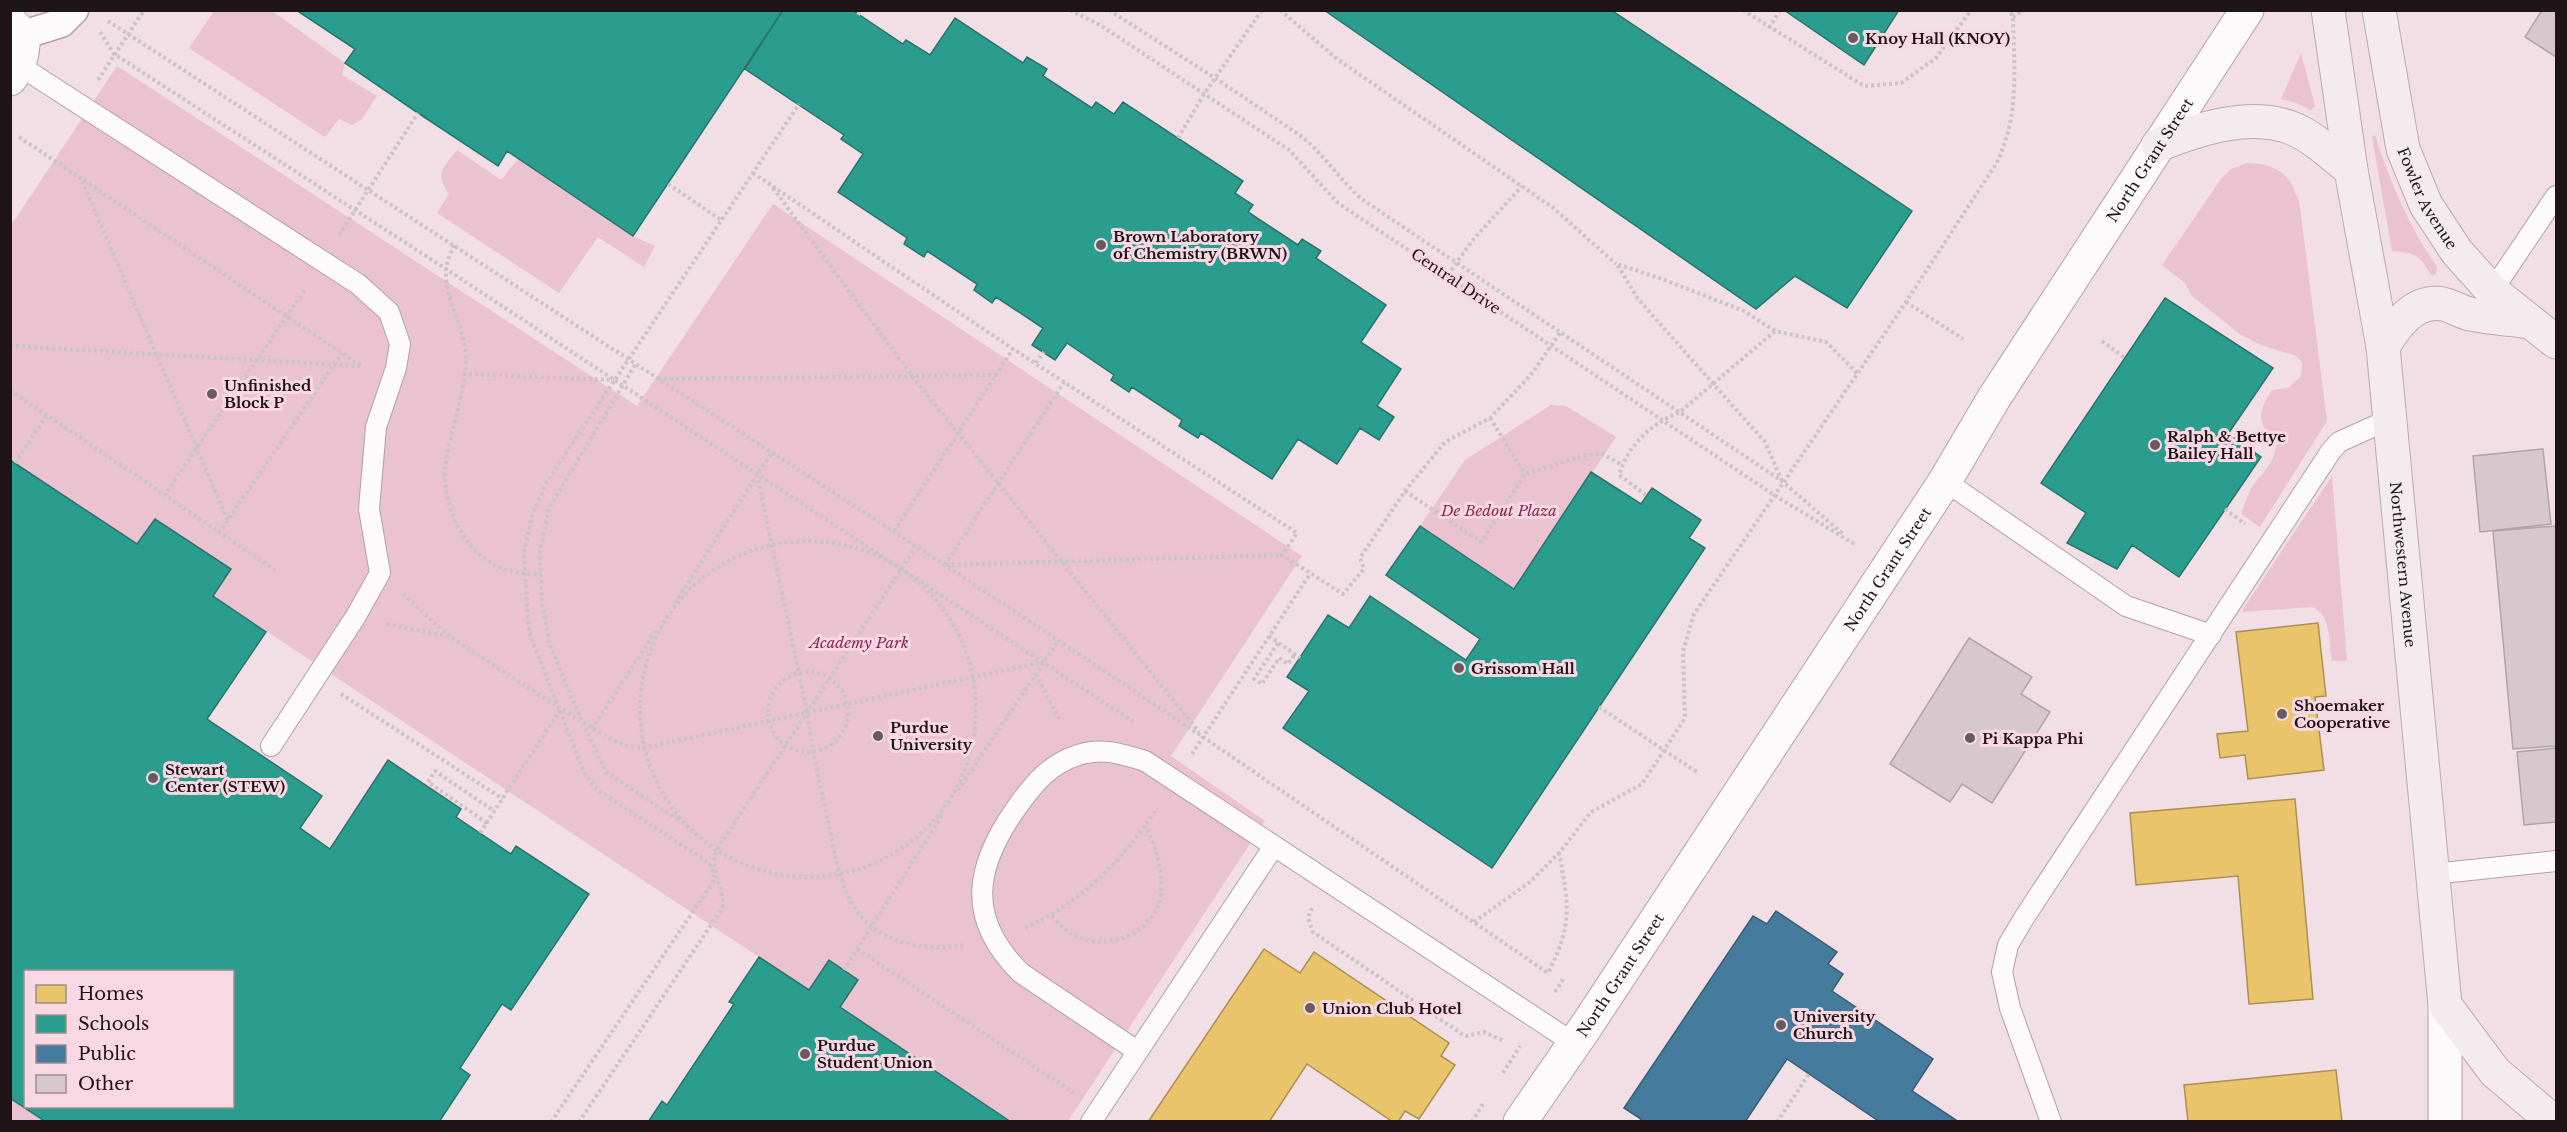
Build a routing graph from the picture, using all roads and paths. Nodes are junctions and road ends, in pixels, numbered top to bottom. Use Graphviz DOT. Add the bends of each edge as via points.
graph roads {
  1 [pos="74,10"];
  2 [pos="144,10"];
  3 [pos="1070,10"];
  4 [pos="1109,10"];
  5 [pos="1262,10"];
  6 [pos="1280,10"];
  7 [pos="1743,10"];
  8 [pos="1780,10"];
  9 [pos="1971,10"];
  10 [pos="2009,10"];
  11 [pos="2023,10"];
  12 [pos="2247,10"];
  13 [pos="2328,10"];
  14 [pos="2379,10"];
  15 [pos="102,16"];
  16 [pos="2013,17"];
  17 [pos="1769,27"];
  18 [pos="98,28"];
  19 [pos="127,34"];
  20 [pos="16,51"];
  21 [pos="114,54"];
  22 [pos="1215,78"];
  23 [pos="97,80"];
  24 [pos="1204,94"];
  25 [pos="799,104"];
  26 [pos="418,113"];
  27 [pos="19,137"];
  28 [pos="1178,138"];
  29 [pos="2158,145"];
  30 [pos="2351,170"];
  31 [pos="753,173"];
  32 [pos="82,180"];
  33 [pos="668,184"];
  34 [pos="771,184"];
  35 [pos="1522,186"];
  36 [pos="368,189"];
  37 [pos="2556,196"];
  38 [pos="355,210"];
  39 [pos="721,220"];
  40 [pos="339,235"];
  41 [pos="454,245"];
  42 [pos="1457,263"];
  43 [pos="1617,264"];
  44 [pos="446,269"];
  45 [pos="1448,276"];
  46 [pos="310,282"];
  47 [pos="2492,291"];
  48 [pos="1906,302"];
  49 [pos="286,317"];
  50 [pos="2530,322"];
  51 [pos="1775,331"];
  52 [pos="1560,333"];
  53 [pos="1963,339"];
  54 [pos="2102,341"];
  55 [pos="2556,342"];
  56 [pos="10,345"];
  57 [pos="1551,345"];
  58 [pos="2383,346"];
  59 [pos="1013,349"];
  60 [pos="1044,352"];
  61 [pos="156,353"];
  62 [pos="342,353"];
  63 [pos="2125,358"];
  64 [pos="257,359"];
  65 [pos="628,360"];
  66 [pos="1036,363"];
  67 [pos="335,364"];
  68 [pos="635,365"];
  69 [pos="464,374"];
  70 [pos="1858,374"];
  71 [pos="996,375"];
  72 [pos="912,376"];
  73 [pos="658,379"];
  74 [pos="615,380"];
  75 [pos="1064,382"];
  76 [pos="1714,384"];
  77 [pos="623,385"];
  78 [pos="10,390"];
  79 [pos="1680,412"];
  80 [pos="47,415"];
  81 [pos="1490,418"];
  82 [pos="1663,419"];
  83 [pos="2390,419"];
  84 [pos="958,433"];
  85 [pos="196,448"];
  86 [pos="772,452"];
  87 [pos="15,463"];
  88 [pos="1622,465"];
  89 [pos="757,474"];
  90 [pos="1525,474"];
  91 [pos="1782,481"];
  92 [pos="1945,482"];
  93 [pos="998,483"];
  94 [pos="1405,491"];
  95 [pos="1646,495"];
  96 [pos="1774,495"];
  97 [pos="164,496"];
  98 [pos="2225,509"];
  99 [pos="228,520"];
  100 [pos="2253,530"];
  101 [pos="894,532"];
  102 [pos="219,533"];
  103 [pos="771,543"];
  104 [pos="916,547"];
  105 [pos="1282,555"];
  106 [pos="1062,562"];
  107 [pos="945,565"];
  108 [pos="902,568"];
  109 [pos="275,570"];
  110 [pos="380,573"];
  111 [pos="524,574"];
  112 [pos="1310,574"];
  113 [pos="541,575"];
  114 [pos="669,611"];
  115 [pos="2211,635"];
  116 [pos="1269,636"];
  117 [pos="1058,641"];
  118 [pos="1278,643"];
  119 [pos="1295,654"];
  120 [pos="1300,658"];
  121 [pos="1044,662"];
  122 [pos="797,673"];
  123 [pos="1036,673"];
  124 [pos="316,677"];
  125 [pos="975,677"];
  126 [pos="829,678"];
  127 [pos="847,704"];
  128 [pos="1599,707"];
  129 [pos="561,710"];
  130 [pos="807,712"];
  131 [pos="769,721"];
  132 [pos="1060,721"];
  133 [pos="582,722"];
  134 [pos="1140,726"];
  135 [pos="592,729"];
  136 [pos="1203,737"];
  137 [pos="784,744"];
  138 [pos="271,746"];
  139 [pos="643,748"];
  140 [pos="1663,749"];
  141 [pos="812,751"];
  142 [pos="1697,772"];
  143 [pos="1175,779"];
  144 [pos="503,799"];
  145 [pos="952,800"];
  146 [pos="495,812"];
  147 [pos="488,823"];
  148 [pos="683,824"];
  149 [pos="1145,826"];
  150 [pos="480,833"];
  151 [pos="1274,846"];
  152 [pos="716,851"];
  153 [pos="1559,853"];
  154 [pos="2556,861"];
  155 [pos="714,873"];
  156 [pos="2433,874"];
  157 [pos="840,875"];
  158 [pos="1328,882"];
  159 [pos="1052,916"];
  160 [pos="1474,922"];
  161 [pos="871,927"];
  162 [pos="993,939"];
  163 [pos="857,948"];
  164 [pos="843,970"];
  165 [pos="2445,1005"];
  166 [pos="1504,1041"];
  167 [pos="1575,1044"];
  168 [pos="1137,1051"];
  169 [pos="1809,1074"];
  170 [pos="1095,1116"];
  171 [pos="581,1121"];
  172 [pos="551,1122"];
  173 [pos="1520,1122"];
  174 [pos="1777,1122"];
  175 [pos="2051,1122"];
  176 [pos="2445,1122"];
  177 [pos="2554,1122"];
  1 -- 20 [label="street" via="61,23"];
  2 -- 19 [label="path"];
  3 -- 24 [label="path, Central Drive"];
  4 -- 22 [label="path"];
  5 -- 22 [label="path"];
  6 -- 35 [label="path" via="1336,59"];
  7 -- 17 [label="path"];
  8 -- 17 [label="path"];
  9 -- 17 [label="path" via="1936,58 1901,83 1864,86"];
  10 -- 16 [label="path"];
  11 -- 16 [label="path"];
  12 -- 29 [label="street, North Grant Street"];
  13 -- 30 [label="main road, Northwestern Avenue"];
  14 -- 47 [label="main road, Fowler Avenue" via="2403,149 2426,205 2457,252"];
  15 -- 19 [label="path"];
  16 -- 48 [label="path" via="2014,110 2006,143"];
  18 -- 21 [label="path"];
  19 -- 21 [label="path"];
  19 -- 36 [label="path"];
  20 -- 110 [label="lane" via="358,284 389,312 400,344 376,427 369,509"];
  21 -- 23 [label="path"];
  21 -- 38 [label="path"];
  22 -- 24 [label="path"];
  22 -- 42 [label="path" via="1313,145 1363,200"];
  24 -- 28 [label="path"];
  24 -- 45 [label="path, Central Drive" via="1289,150 1338,203"];
  25 -- 31 [label="path"];
  26 -- 36 [label="path"];
  27 -- 32 [label="path"];
  29 -- 30 [label="main road" via="2188,132 2266,122 2293,129 2318,143"];
  29 -- 92 [label="street, North Grant Street"];
  30 -- 58 [label="main road, Northwestern Avenue"];
  31 -- 34 [label="path"];
  31 -- 39 [label="path"];
  32 -- 49 [label="path"];
  32 -- 61 [label="path"];
  33 -- 39 [label="path"];
  34 -- 59 [label="path"];
  34 -- 72 [label="path"];
  35 -- 42 [label="path"];
  35 -- 43 [label="path"];
  36 -- 38 [label="path"];
  36 -- 41 [label="path"];
  37 -- 47 [label="lane"];
  38 -- 40 [label="path"];
  38 -- 44 [label="path"];
  39 -- 65 [label="path"];
  41 -- 44 [label="path"];
  41 -- 65 [label="path"];
  42 -- 45 [label="path"];
  42 -- 52 [label="path"];
  43 -- 51 [label="path" via="1744,311"];
  43 -- 76 [label="path" via="1638,299"];
  44 -- 69 [label="path" via="448,293 463,334"];
  44 -- 74 [label="path"];
  45 -- 57 [label="path, Central Drive"];
  46 -- 49 [label="path"];
  47 -- 50 [label="main road, Fowler Avenue"];
  48 -- 53 [label="path"];
  48 -- 70 [label="path"];
  49 -- 62 [label="path"];
  49 -- 64 [label="path"];
  50 -- 55 [label="main road, Fowler Avenue"];
  50 -- 58 [label="main road" via="2429,304 2411,311 2396,324"];
  51 -- 70 [label="path" via="1826,342"];
  51 -- 76 [label="path"];
  52 -- 57 [label="path"];
  52 -- 79 [label="path"];
  54 -- 63 [label="path"];
  56 -- 61 [label="path"];
  57 -- 81 [label="path" via="1530,376"];
  57 -- 82 [label="path, Central Drive"];
  58 -- 83 [label="main road, Northwestern Avenue"];
  59 -- 66 [label="path"];
  59 -- 71 [label="path"];
  60 -- 66 [label="path"];
  61 -- 64 [label="path"];
  61 -- 85 [label="path"];
  62 -- 67 [label="path"];
  62 -- 67 [label="path" via="361,366"];
  64 -- 67 [label="path"];
  64 -- 85 [label="path"];
  65 -- 68 [label="path"];
  65 -- 74 [label="path"];
  66 -- 75 [label="path"];
  67 -- 99 [label="path"];
  68 -- 73 [label="path"];
  68 -- 77 [label="path"];
  69 -- 74 [label="path"];
  69 -- 111 [label="path" via="446,463 450,509 461,533 479,554 500,568"];
  70 -- 91 [label="path"];
  71 -- 72 [label="path"];
  71 -- 84 [label="path"];
  72 -- 73 [label="path"];
  72 -- 84 [label="path"];
  73 -- 86 [label="path"];
  74 -- 77 [label="path"];
  74 -- 111 [label="path" via="546,483 532,516 524,552"];
  75 -- 93 [label="path"];
  75 -- 105 [label="path" via="1297,533"];
  76 -- 79 [label="path"];
  76 -- 91 [label="path" via="1765,442"];
  77 -- 89 [label="path"];
  77 -- 113 [label="path" via="549,508 540,553"];
  78 -- 80 [label="path"];
  79 -- 82 [label="path"];
  79 -- 91 [label="path"];
  80 -- 87 [label="path"];
  80 -- 97 [label="path"];
  81 -- 90 [label="path"];
  81 -- 94 [label="path" via="1445,441"];
  82 -- 88 [label="path" via="1638,440"];
  82 -- 96 [label="path, Central Drive"];
  83 -- 115 [label="lane" via="2339,442 2331,451"];
  83 -- 156 [label="main road, Northwestern Avenue"];
  84 -- 93 [label="path"];
  84 -- 101 [label="path"];
  85 -- 97 [label="path"];
  85 -- 99 [label="path"];
  86 -- 89 [label="path"];
  86 -- 101 [label="path"];
  88 -- 90 [label="path" via="1603,454 1586,455"];
  88 -- 95 [label="path" via="1619,475"];
  89 -- 103 [label="path"];
  89 -- 108 [label="path"];
  89 -- 114 [label="path"];
  90 -- 94 [label="path" via="1481,542"];
  91 -- 96 [label="path"];
  91 -- 96 [label="path, Central Drive" via="1852,542"];
  92 -- 115 [label="lane" via="2126,606"];
  92 -- 167 [label="street, North Grant Street"];
  93 -- 106 [label="path"];
  93 -- 107 [label="path"];
  94 -- 112 [label="path" via="1360,558 1364,569 1343,594"];
  96 -- 140 [label="path" via="1694,614 1683,651 1685,718"];
  97 -- 102 [label="path"];
  98 -- 100 [label="path"];
  99 -- 102 [label="path"];
  101 -- 104 [label="path"];
  102 -- 109 [label="path"];
  103 -- 108 [label="path" via="816,540 861,549"];
  103 -- 114 [label="path" via="732,557 701,579"];
  103 -- 122 [label="path"];
  104 -- 107 [label="path"];
  104 -- 108 [label="path"];
  105 -- 106 [label="path"];
  105 -- 112 [label="path"];
  106 -- 107 [label="path"];
  106 -- 136 [label="path"];
  107 -- 117 [label="path"];
  108 -- 121 [label="path"];
  108 -- 125 [label="path" via="935,597 959,633"];
  108 -- 126 [label="path"];
  110 -- 124 [label="lane"];
  110 -- 129 [label="path" via="450,637"];
  111 -- 113 [label="path"];
  111 -- 129 [label="path" via="531,642"];
  112 -- 116 [label="path"];
  113 -- 133 [label="path" via="550,645"];
  114 -- 135 [label="path"];
  114 -- 139 [label="path" via="641,677 638,713"];
  115 -- 175 [label="lane" via="2008,945 2002,972 2010,1008"];
  116 -- 118 [label="path"];
  116 -- 136 [label="path"];
  117 -- 121 [label="path"];
  117 -- 136 [label="path"];
  118 -- 119 [label="path"];
  118 -- 119 [label="path" via="1254,679 1262,684 1279,658 1288,664"];
  119 -- 120 [label="path"];
  121 -- 123 [label="path"];
  121 -- 125 [label="path"];
  121 -- 134 [label="path"];
  122 -- 126 [label="path"];
  122 -- 130 [label="path"];
  122 -- 131 [label="path" via="782,681 771,695"];
  123 -- 132 [label="path"];
  123 -- 145 [label="path"];
  124 -- 138 [label="lane"];
  124 -- 144 [label="path"];
  125 -- 127 [label="path"];
  125 -- 145 [label="path" via="976,718 969,760"];
  126 -- 127 [label="path" via="839,686"];
  126 -- 130 [label="path"];
  127 -- 130 [label="path"];
  127 -- 141 [label="path" via="847,720 840,735 828,746"];
  128 -- 140 [label="path"];
  129 -- 133 [label="path"];
  129 -- 144 [label="path"];
  129 -- 155 [label="path" via="591,784 710,863"];
  130 -- 131 [label="path"];
  130 -- 137 [label="path"];
  130 -- 141 [label="path"];
  131 -- 137 [label="path"];
  131 -- 139 [label="path"];
  133 -- 135 [label="path"];
  133 -- 148 [label="path" via="606,772"];
  135 -- 139 [label="path" via="614,741"];
  136 -- 143 [label="path"];
  136 -- 160 [label="path"];
  137 -- 141 [label="path"];
  137 -- 152 [label="path"];
  139 -- 148 [label="path" via="658,788"];
  140 -- 142 [label="path"];
  140 -- 153 [label="path" via="1642,784 1591,812"];
  141 -- 157 [label="path"];
  143 -- 149 [label="path"];
  143 -- 151 [label="lane"];
  143 -- 162 [label="lane" via="1145,761 1110,750 1080,754 1054,765 1035,781 999,833 983,874 982,907"];
  144 -- 146 [label="path"];
  145 -- 157 [label="path" via="903,849 873,865"];
  145 -- 161 [label="path"];
  146 -- 147 [label="path"];
  146 -- 147 [label="path" via="435,771 428,782"];
  147 -- 150 [label="path"];
  148 -- 152 [label="path"];
  149 -- 159 [label="path" via="1100,879"];
  149 -- 159 [label="path" via="1154,843 1160,871 1160,895 1147,924 1133,934 1104,942 1065,930"];
  151 -- 158 [label="lane"];
  151 -- 168 [label="lane"];
  152 -- 155 [label="path"];
  152 -- 157 [label="path" via="753,868 792,877"];
  153 -- 160 [label="path" via="1530,882"];
  153 -- 160 [label="path" via="1568,921 1548,973"];
  154 -- 156 [label="lane"];
  155 -- 171 [label="path" via="723,907"];
  155 -- 172 [label="path" via="713,882"];
  156 -- 165 [label="main road, Northwestern Avenue"];
  157 -- 161 [label="path" via="853,906"];
  158 -- 166 [label="path" via="1308,918 1313,932 1462,1034 1484,1032"];
  158 -- 167 [label="lane"];
  159 -- 162 [label="path"];
  161 -- 162 [label="path" via="895,941 922,947 952,947"];
  161 -- 163 [label="path"];
  162 -- 168 [label="lane" via="1021,974"];
  163 -- 164 [label="path"];
  163 -- 170 [label="path"];
  165 -- 176 [label="street, Northwestern Avenue"];
  165 -- 177 [label="main road" via="2495,1072"];
  167 -- 173 [label="street, North Grant Street"];
  168 -- 170 [label="lane"];
  169 -- 174 [label="path"];
}
